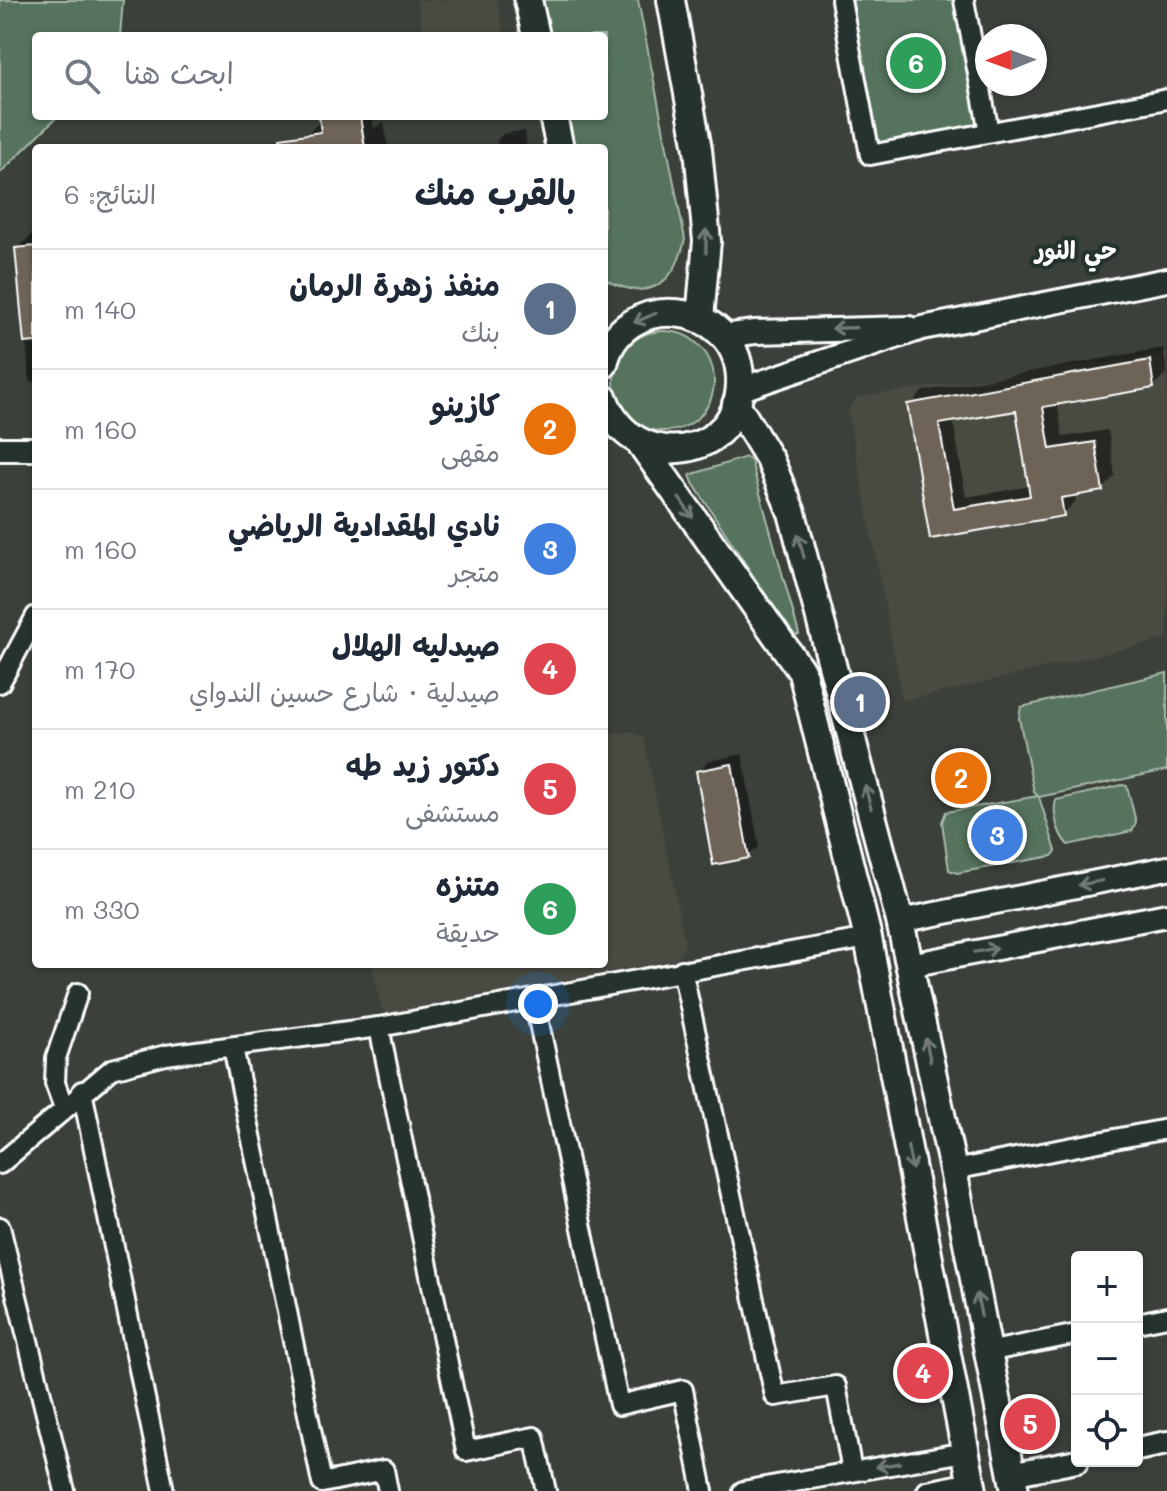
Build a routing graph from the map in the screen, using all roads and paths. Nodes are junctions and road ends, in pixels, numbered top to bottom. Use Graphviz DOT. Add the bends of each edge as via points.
graph roads {
  1 [pos="528,0"];
  2 [pos="671,0"];
  3 [pos="841,0"];
  4 [pos="964,0"];
  5 [pos="535,32"];
  6 [pos="1167,99"];
  7 [pos="554,120"];
  8 [pos="989,132"];
  9 [pos="559,144"];
  10 [pos="1167,280"];
  11 [pos="700,318"];
  12 [pos="922,328"];
  13 [pos="723,336"];
  14 [pos="608,352"];
  15 [pos="738,397"];
  16 [pos="608,407"];
  17 [pos="641,444"];
  18 [pos="0,449"];
  19 [pos="32,449"];
  20 [pos="32,623"];
  21 [pos="0,683"];
  22 [pos="1167,868"];
  23 [pos="1167,915"];
  24 [pos="900,921"];
  25 [pos="868,938"];
  26 [pos="910,965"];
  27 [pos="682,970"];
  28 [pos="78,993"];
  29 [pos="534,999"];
  30 [pos="379,1027"];
  31 [pos="233,1047"];
  32 [pos="82,1091"];
  33 [pos="64,1108"];
  34 [pos="1167,1129"];
  35 [pos="0,1164"];
  36 [pos="953,1170"];
  37 [pos="0,1227"];
  38 [pos="1167,1317"];
  39 [pos="1143,1322"];
  40 [pos="1071,1335"];
  41 [pos="987,1352"];
  42 [pos="1167,1443"];
  43 [pos="1143,1448"];
  44 [pos="965,1452"];
  45 [pos="1071,1463"];
  46 [pos="852,1471"];
  47 [pos="1013,1483"];
  48 [pos="972,1487"];
  49 [pos="65,1491"];
  50 [pos="164,1491"];
  51 [pos="388,1491"];
  52 [pos="546,1491"];
  53 [pos="703,1491"];
  54 [pos="743,1491"];
  55 [pos="927,1491"];
  1 -- 5 [label="main road"];
  11 -- 2 [label="main road, one-way" via="707,241 703,195"];
  3 -- 8 [label="street" via="870,155"];
  4 -- 8 [label="street"];
  6 -- 8 [label="street"];
  7 -- 9 [label="main road"];
  10 -- 12 [label="street"];
  11 -- 13 [label="main road"];
  11 -- 14 [label="main road, one-way" via="672,312 644,317 620,333"];
  12 -- 13 [label="street, one-way"];
  12 -- 15 [label="street"];
  13 -- 15 [label="main road" via="737,361"];
  15 -- 17 [label="main road" via="721,429 697,445 669,451"];
  24 -- 15 [label="main road, one-way" via="792,513"];
  16 -- 17 [label="main road" via="618,426"];
  17 -- 25 [label="main road, one-way" via="802,672"];
  18 -- 19 [label="street"];
  20 -- 21 [label="street"];
  22 -- 24 [label="street, one-way"];
  26 -- 23 [label="street, one-way"];
  24 -- 26 [label="main road"];
  25 -- 27 [label="street"];
  25 -- 44 [label="main road, one-way"];
  36 -- 26 [label="main road, one-way"];
  27 -- 29 [label="street"];
  27 -- 46 [label="street" via="775,1396 836,1386"];
  28 -- 33 [label="street" via="56,1058 55,1083"];
  29 -- 30 [label="street"];
  29 -- 53 [label="street" via="619,1405 683,1390"];
  30 -- 31 [label="street"];
  30 -- 52 [label="street" via="466,1451 534,1437"];
  31 -- 32 [label="street" via="166,1055 112,1069"];
  31 -- 51 [label="street" via="322,1483 384,1470"];
  32 -- 33 [label="street"];
  32 -- 50 [label="street"];
  33 -- 35 [label="street"];
  34 -- 36 [label="street"];
  41 -- 36 [label="main road, one-way"];
  37 -- 49 [label="street"];
  38 -- 39 [label="street"];
  40 -- 41 [label="street"];
  41 -- 47 [label="main road"];
  42 -- 43 [label="street"];
  44 -- 46 [label="street, one-way"];
  44 -- 48 [label="main road"];
  45 -- 47 [label="street"];
  46 -- 54 [label="street"];
  48 -- 55 [label="street"];
}
